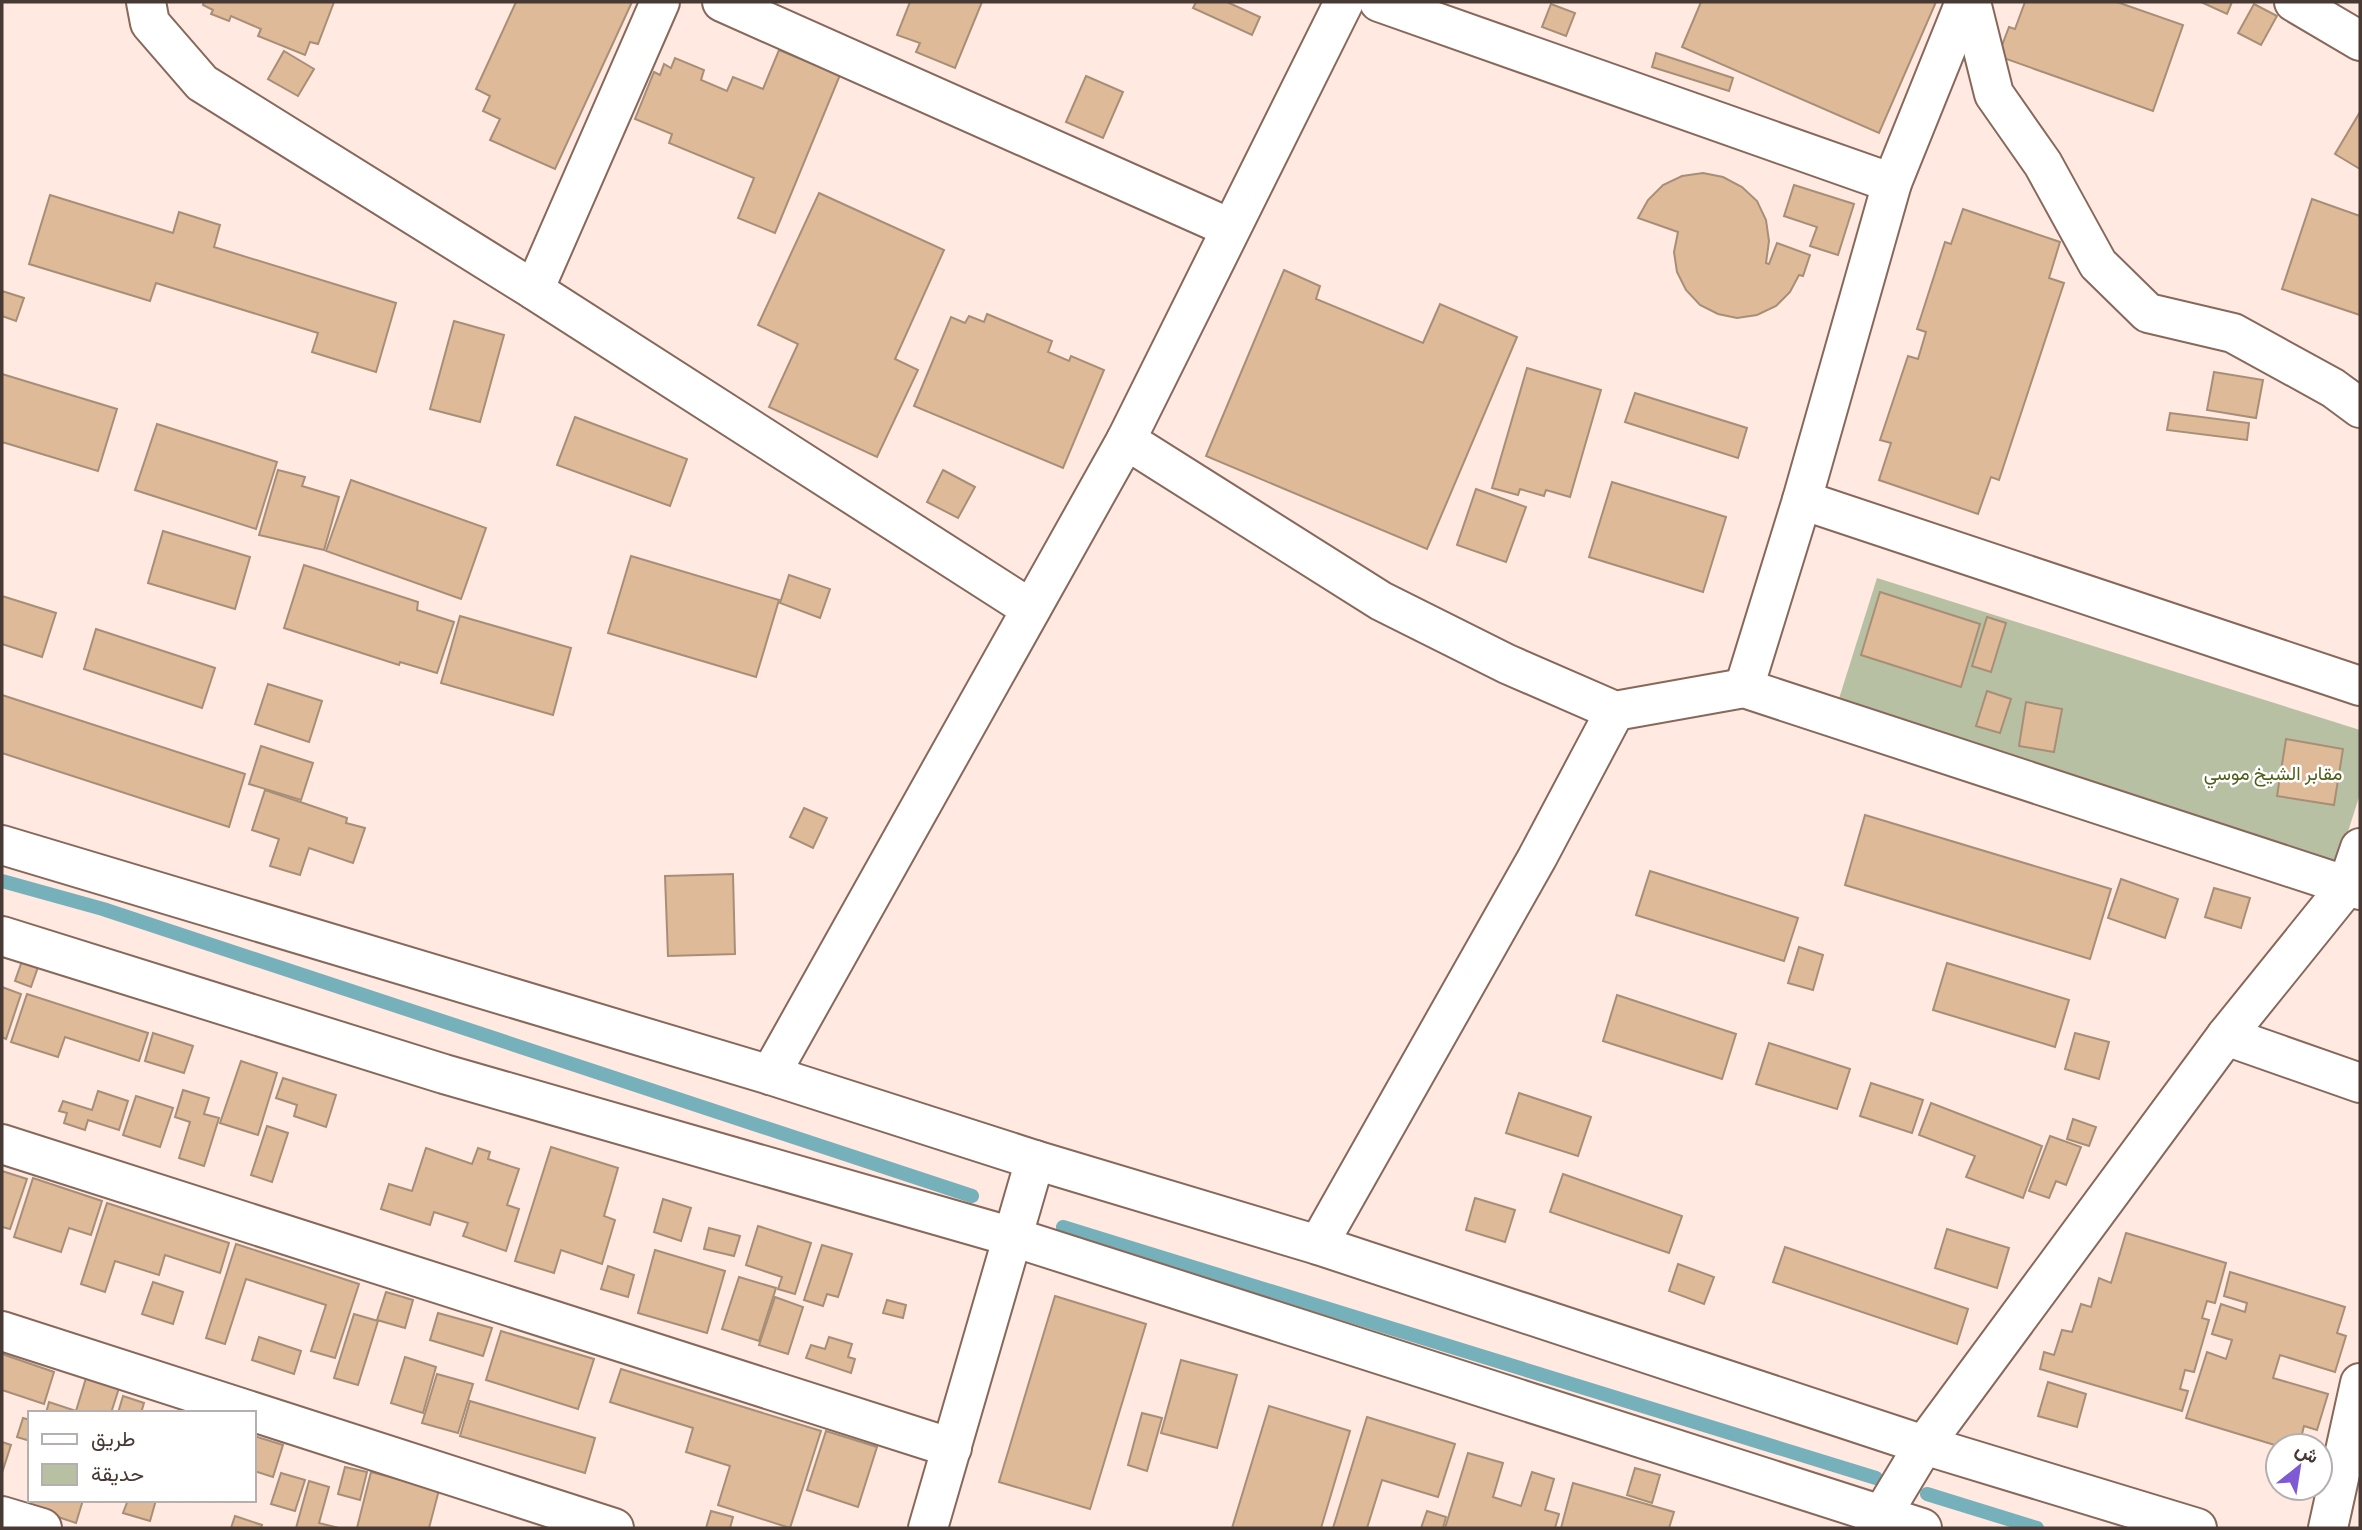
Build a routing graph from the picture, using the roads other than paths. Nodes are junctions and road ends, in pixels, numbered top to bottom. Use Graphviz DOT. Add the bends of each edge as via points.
graph roads {
  1 [pos="146,2"];
  2 [pos="660,2"];
  3 [pos="722,2"];
  4 [pos="1344,2"];
  5 [pos="1379,2"];
  6 [pos="1965,2"];
  7 [pos="1971,2"];
  8 [pos="2294,2"];
  9 [pos="2360,41"];
  10 [pos="1892,183"];
  11 [pos="1230,228"];
  12 [pos="534,290"];
  13 [pos="2360,408"];
  14 [pos="1126,440"];
  15 [pos="1802,500"];
  16 [pos="1031,609"];
  17 [pos="2360,686"];
  18 [pos="1744,688"];
  19 [pos="1615,711"];
  20 [pos="2,845"];
  21 [pos="2360,848"];
  22 [pos="2354,888"];
  23 [pos="2,936"];
  24 [pos="2226,1036"];
  25 [pos="770,1075"];
  26 [pos="2360,1083"];
  27 [pos="2,1144"];
  28 [pos="1035,1160"];
  29 [pos="1013,1237"];
  30 [pos="1318,1244"];
  31 [pos="2,1331"];
  32 [pos="2360,1383"];
  33 [pos="251,1411"];
  34 [pos="256,1413"];
  35 [pos="1924,1445"];
  36 [pos="951,1448"];
  37 [pos="2,1516"];
  38 [pos="1878,1522"];
  39 [pos="42,1528"];
  40 [pos="614,1528"];
  41 [pos="928,1528"];
  42 [pos="1922,1528"];
  43 [pos="2197,1528"];
  44 [pos="2329,1528"];
  1 -- 12 [label="street" via="150,23 202,83"];
  2 -- 12 [label="street"];
  3 -- 11 [label="street"];
  4 -- 11 [label="street"];
  5 -- 10 [label="street"];
  6 -- 10 [label="street"];
  7 -- 13 [label="street" via="1994,94 2043,164 2098,264 2148,313 2233,333"];
  8 -- 9 [label="street"];
  10 -- 15 [label="street"];
  11 -- 14 [label="street"];
  12 -- 16 [label="street"];
  14 -- 16 [label="street"];
  14 -- 19 [label="street" via="1381,601"];
  15 -- 17 [label="street"];
  15 -- 18 [label="street"];
  16 -- 25 [label="street"];
  18 -- 19 [label="street"];
  18 -- 22 [label="street"];
  19 -- 30 [label="street"];
  20 -- 25 [label="street"];
  21 -- 22 [label="street"];
  22 -- 24 [label="street"];
  23 -- 29 [label="street" via="444,1074"];
  24 -- 26 [label="street"];
  24 -- 35 [label="street"];
  25 -- 28 [label="street"];
  27 -- 36 [label="street"];
  28 -- 29 [label="street"];
  28 -- 30 [label="street"];
  29 -- 36 [label="street"];
  29 -- 38 [label="street"];
  30 -- 35 [label="street"];
  31 -- 33 [label="street"];
  32 -- 44 [label="street"];
  34 -- 40 [label="street"];
  35 -- 38 [label="street"];
  35 -- 43 [label="street"];
  36 -- 41 [label="street"];
  37 -- 39 [label="street"];
  38 -- 42 [label="street"];
}
